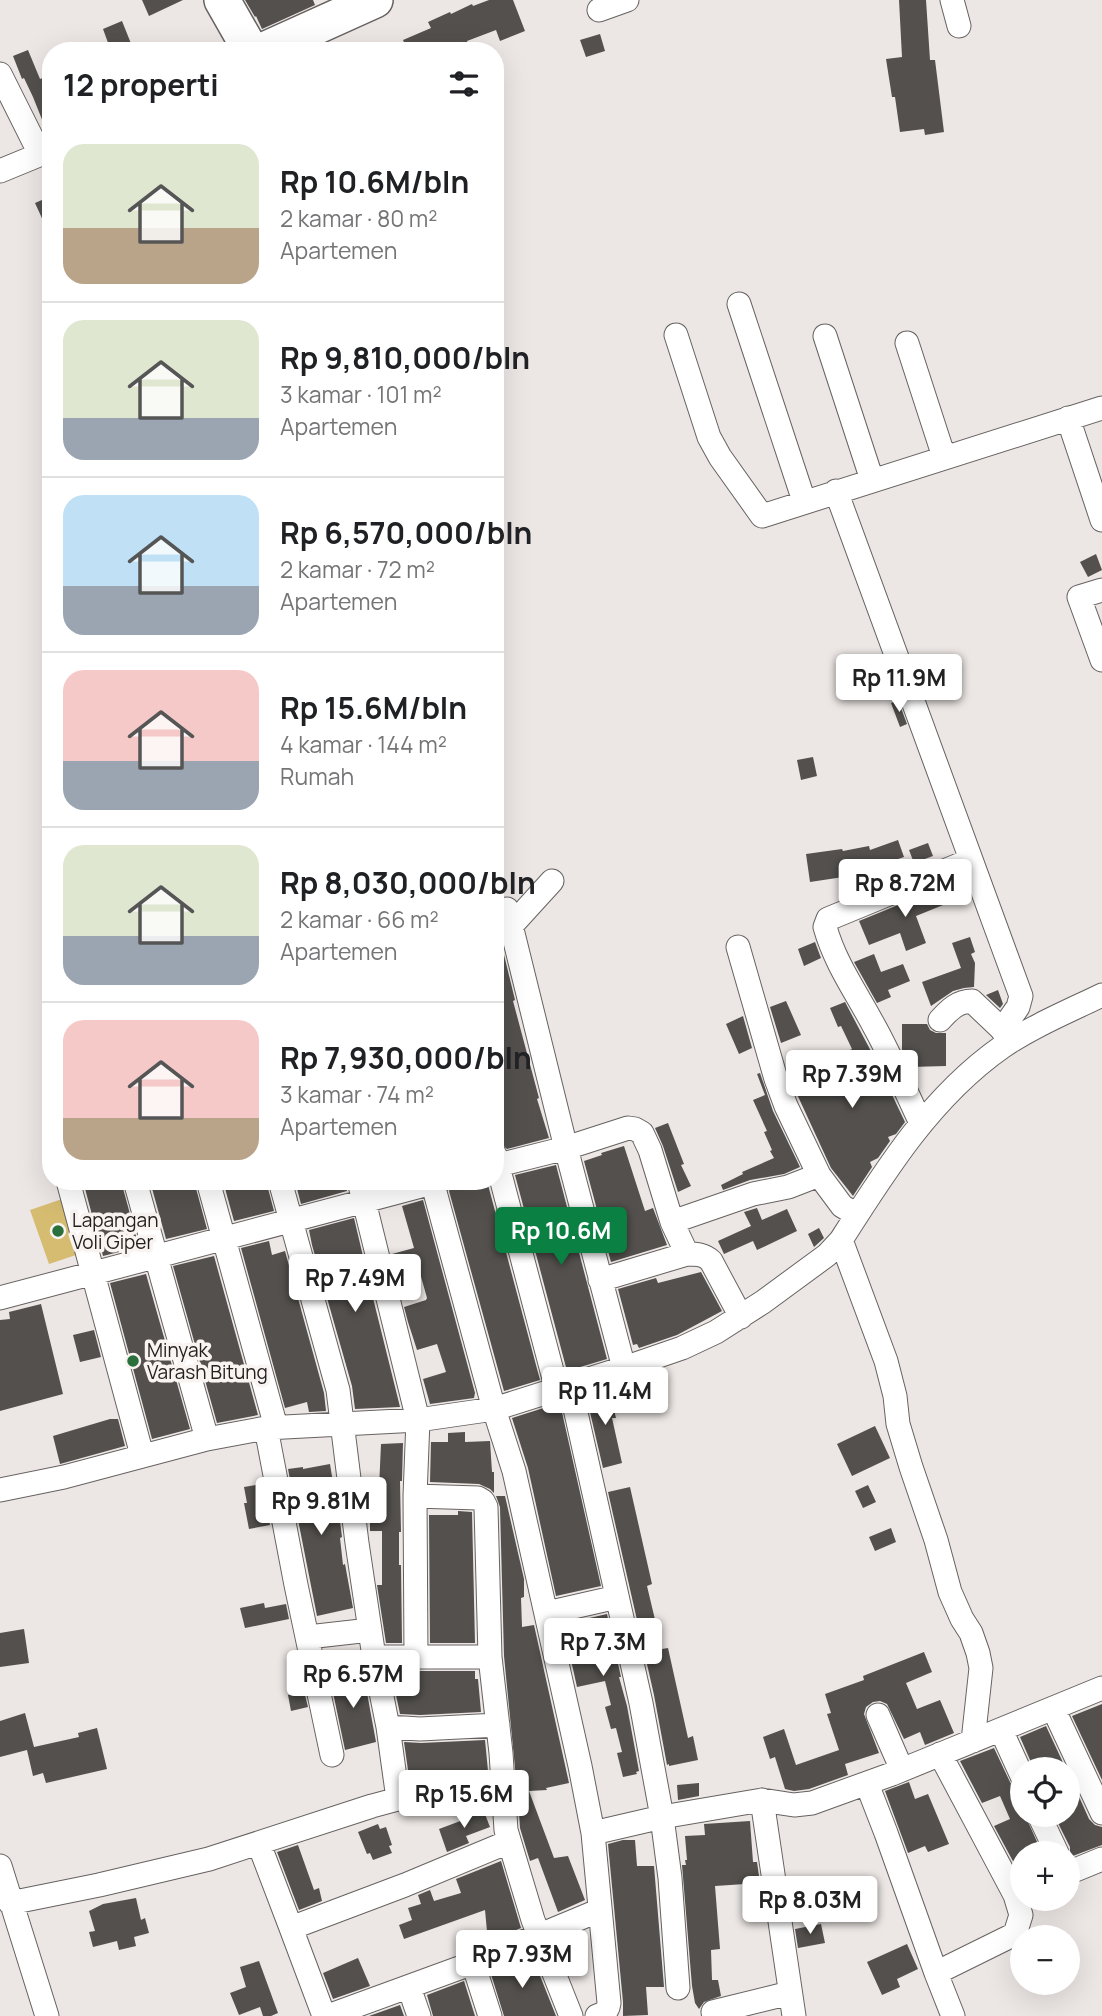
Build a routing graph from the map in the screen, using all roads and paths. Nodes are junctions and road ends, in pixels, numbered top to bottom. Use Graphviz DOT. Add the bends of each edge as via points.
graph roads {
  1 [pos="222,0"];
  2 [pos="375,0"];
  3 [pos="627,0"];
  4 [pos="952,0"];
  5 [pos="599,10"];
  6 [pos="959,26"];
  7 [pos="246,42"];
  8 [pos="282,42"];
  9 [pos="0,74"];
  10 [pos="42,145"];
  11 [pos="42,154"];
  12 [pos="0,171"];
  13 [pos="739,304"];
  14 [pos="676,335"];
  15 [pos="825,336"];
  16 [pos="907,343"];
  17 [pos="1102,408"];
  18 [pos="1068,418"];
  19 [pos="944,457"];
  20 [pos="872,480"];
  21 [pos="836,491"];
  22 [pos="804,501"];
  23 [pos="1102,520"];
  24 [pos="1102,590"];
  25 [pos="1102,660"];
  26 [pos="971,860"];
  27 [pos="551,881"];
  28 [pos="738,947"];
  29 [pos="1102,995"];
  30 [pos="940,1020"];
  31 [pos="1007,1035"];
  32 [pos="921,1123"];
  33 [pos="566,1148"];
  34 [pos="504,1160"];
  35 [pos="819,1175"];
  36 [pos="504,1189"];
  37 [pos="70,1190"];
  38 [pos="138,1190"];
  39 [pos="211,1190"];
  40 [pos="282,1190"];
  41 [pos="437,1190"];
  42 [pos="361,1192"];
  43 [pos="857,1215"];
  44 [pos="290,1220"];
  45 [pos="673,1222"];
  46 [pos="225,1238"];
  47 [pos="841,1240"];
  48 [pos="687,1254"];
  49 [pos="157,1256"];
  50 [pos="93,1273"];
  51 [pos="600,1280"];
  52 [pos="0,1298"];
  53 [pos="741,1317"];
  54 [pos="624,1368"];
  55 [pos="564,1388"];
  56 [pos="494,1409"];
  57 [pos="418,1420"];
  58 [pos="343,1425"];
  59 [pos="271,1427"];
  60 [pos="207,1439"];
  61 [pos="142,1455"];
  62 [pos="0,1490"];
  63 [pos="415,1496"];
  64 [pos="617,1597"];
  65 [pos="547,1613"];
  66 [pos="370,1630"];
  67 [pos="308,1637"];
  68 [pos="416,1656"];
  69 [pos="374,1657"];
  70 [pos="490,1657"];
  71 [pos="1102,1688"];
  72 [pos="1053,1708"];
  73 [pos="878,1715"];
  74 [pos="498,1726"];
  75 [pos="388,1727"];
  76 [pos="1001,1730"];
  77 [pos="974,1741"];
  78 [pos="940,1754"];
  79 [pos="332,1755"];
  80 [pos="1013,1757"];
  81 [pos="902,1770"];
  82 [pos="867,1784"];
  83 [pos="505,1794"];
  84 [pos="398,1799"];
  85 [pos="762,1800"];
  86 [pos="1102,1813"];
  87 [pos="662,1817"];
  88 [pos="593,1833"];
  89 [pos="508,1842"];
  90 [pos="259,1844"];
  91 [pos="1102,1859"];
  92 [pos="0,1866"];
  93 [pos="1080,1868"];
  94 [pos="1010,1880"];
  95 [pos="10,1903"];
  96 [pos="600,1910"];
  97 [pos="1020,1911"];
  98 [pos="291,1928"];
  99 [pos="540,1936"];
  100 [pos="473,1963"];
  101 [pos="936,1973"];
  102 [pos="409,1986"];
  103 [pos="678,1987"];
  104 [pos="790,1993"];
  105 [pos="334,2015"];
  106 [pos="47,2016"];
  107 [pos="419,2016"];
  108 [pos="490,2016"];
  109 [pos="571,2016"];
  110 [pos="597,2016"];
  111 [pos="714,2016"];
  112 [pos="794,2016"];
  113 [pos="953,2016"];
  1 -- 7 [label="highway"];
  2 -- 8 [label="highway"];
  3 -- 5 [label="street"];
  4 -- 6 [label="street"];
  9 -- 10 [label="street"];
  11 -- 12 [label="street"];
  13 -- 22 [label="street"];
  14 -- 22 [label="street" via="709,438 762,516"];
  15 -- 20 [label="street"];
  16 -- 19 [label="street"];
  17 -- 18 [label="street"];
  18 -- 19 [label="street"];
  18 -- 23 [label="street"];
  19 -- 20 [label="street"];
  20 -- 21 [label="street"];
  21 -- 22 [label="street"];
  21 -- 26 [label="street"];
  24 -- 25 [label="street" via="1080,597"];
  26 -- 31 [label="street" via="1021,996"];
  26 -- 32 [label="street" via="828,919 824,927"];
  27 -- 33 [label="street" via="509,917"];
  28 -- 35 [label="street" via="776,1079"];
  29 -- 31 [label="street"];
  30 -- 31 [label="street" via="957,1004 972,1001"];
  31 -- 32 [label="street"];
  32 -- 43 [label="street"];
  33 -- 34 [label="street"];
  33 -- 45 [label="street" via="628,1128 642,1133"];
  33 -- 51 [label="street"];
  35 -- 43 [label="street" via="842,1206"];
  35 -- 45 [label="street"];
  36 -- 55 [label="street"];
  37 -- 50 [label="street"];
  38 -- 49 [label="street"];
  39 -- 46 [label="street"];
  40 -- 44 [label="street"];
  41 -- 56 [label="street"];
  42 -- 44 [label="street"];
  42 -- 57 [label="street"];
  43 -- 47 [label="street"];
  44 -- 46 [label="street"];
  44 -- 58 [label="street" via="333,1370"];
  45 -- 48 [label="street"];
  46 -- 49 [label="street"];
  46 -- 59 [label="street"];
  47 -- 53 [label="street"];
  47 -- 77 [label="street" via="886,1361 898,1424 950,1592 978,1653 981,1668"];
  48 -- 51 [label="street"];
  48 -- 53 [label="street" via="711,1261"];
  49 -- 50 [label="street"];
  49 -- 60 [label="street"];
  50 -- 52 [label="street"];
  50 -- 61 [label="street"];
  51 -- 54 [label="street"];
  53 -- 54 [label="street" via="682,1348"];
  54 -- 55 [label="street"];
  55 -- 56 [label="street"];
  55 -- 64 [label="street"];
  56 -- 57 [label="street"];
  56 -- 65 [label="street" via="514,1472"];
  57 -- 58 [label="street"];
  57 -- 63 [label="street"];
  58 -- 59 [label="street"];
  58 -- 66 [label="street"];
  59 -- 60 [label="street"];
  59 -- 67 [label="street"];
  60 -- 61 [label="street"];
  61 -- 62 [label="street"];
  63 -- 68 [label="street"];
  63 -- 70 [label="street" via="483,1501"];
  64 -- 65 [label="street"];
  64 -- 87 [label="street"];
  65 -- 88 [label="street"];
  66 -- 67 [label="street"];
  66 -- 69 [label="street"];
  67 -- 79 [label="street"];
  68 -- 69 [label="street"];
  68 -- 70 [label="street"];
  69 -- 75 [label="street"];
  70 -- 74 [label="street"];
  71 -- 72 [label="street"];
  72 -- 76 [label="street"];
  72 -- 86 [label="street"];
  73 -- 81 [label="street"];
  74 -- 75 [label="street"];
  74 -- 83 [label="street"];
  75 -- 84 [label="street"];
  76 -- 77 [label="street"];
  76 -- 80 [label="street"];
  77 -- 78 [label="street"];
  78 -- 81 [label="street"];
  78 -- 94 [label="street"];
  81 -- 82 [label="street"];
  82 -- 85 [label="street" via="801,1805"];
  82 -- 101 [label="street"];
  83 -- 84 [label="street"];
  83 -- 89 [label="street"];
  84 -- 90 [label="street"];
  85 -- 87 [label="street"];
  85 -- 104 [label="street"];
  87 -- 88 [label="street"];
  87 -- 103 [label="street"];
  88 -- 96 [label="street"];
  89 -- 98 [label="street"];
  89 -- 99 [label="street"];
  90 -- 95 [label="street" via="184,1866"];
  90 -- 98 [label="street"];
  91 -- 93 [label="street"];
  92 -- 95 [label="street"];
  95 -- 106 [label="street"];
  96 -- 99 [label="street"];
  96 -- 110 [label="street" via="609,2003"];
  97 -- 101 [label="street" via="1015,1934"];
  98 -- 105 [label="street"];
  99 -- 100 [label="street"];
  99 -- 109 [label="street"];
  100 -- 102 [label="street"];
  100 -- 108 [label="street"];
  101 -- 113 [label="street"];
  102 -- 105 [label="street"];
  102 -- 107 [label="street"];
  104 -- 111 [label="street" via="713,2012"];
  104 -- 112 [label="street"];
}
